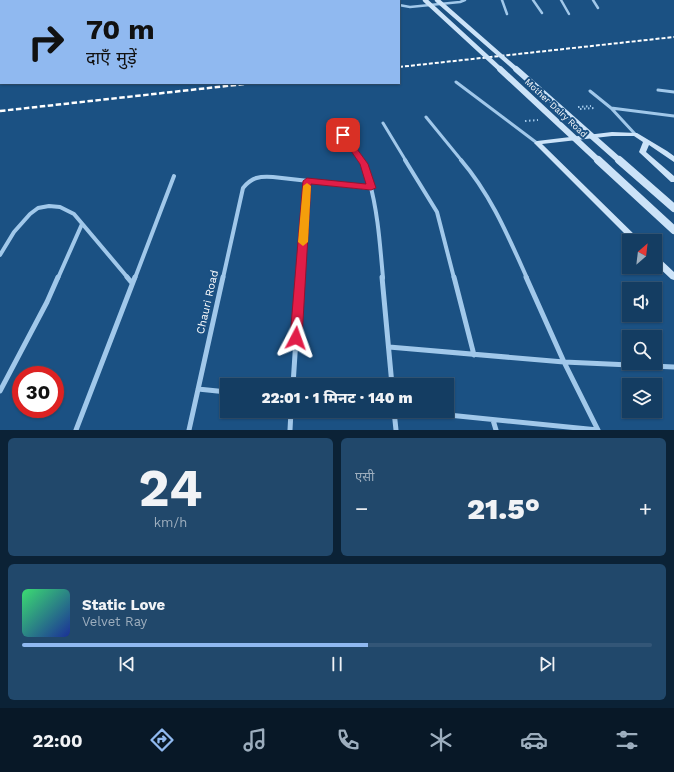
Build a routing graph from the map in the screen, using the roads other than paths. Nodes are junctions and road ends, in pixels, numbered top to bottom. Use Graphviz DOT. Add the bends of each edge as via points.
graph roads {
  1 [pos="425,0"];
  2 [pos="437,0"];
  3 [pos="464,0"];
  4 [pos="502,0"];
  5 [pos="533,0"];
  6 [pos="560,0"];
  7 [pos="593,0"];
  8 [pos="400,5"];
  9 [pos="598,8"];
  10 [pos="542,13"];
  11 [pos="507,14"];
  12 [pos="569,14"];
  13 [pos="456,82"];
  14 [pos="658,90"];
  15 [pos="590,91"];
  16 [pos="674,92"];
  17 [pos="611,108"];
  18 [pos="674,116"];
  19 [pos="426,117"];
  20 [pos="383,123"];
  21 [pos="635,134"];
  22 [pos="343,135"];
  23 [pos="647,141"];
  24 [pos="537,143"];
  25 [pos="674,160"];
  26 [pos="174,176"];
  27 [pos="674,180"];
  28 [pos="307,181"];
  29 [pos="371,188"];
  30 [pos="674,208"];
  31 [pos="82,224"];
  32 [pos="674,230"];
  33 [pos="630,234"];
  34 [pos="0,254"];
  35 [pos="662,266"];
  36 [pos="674,277"];
  37 [pos="132,283"];
  38 [pos="389,348"];
  39 [pos="474,355"];
  40 [pos="564,362"];
  41 [pos="674,367"];
  42 [pos="293,378"];
  43 [pos="391,378"];
  44 [pos="198,389"];
  45 [pos="0,391"];
  46 [pos="220,391"];
  47 [pos="454,416"];
  48 [pos="291,418"];
  49 [pos="395,418"];
  50 [pos="494,420"];
  51 [pos="76,430"];
  52 [pos="189,430"];
  53 [pos="290,430"];
  54 [pos="396,430"];
  55 [pos="496,430"];
  1 -- 32 [label="main road, Mother Dairy Road, bridge"];
  2 -- 30 [label="main road, Mother Dairy Road, bridge"];
  3 -- 8 [label="street" via="410,7"];
  4 -- 11 [label="street"];
  5 -- 10 [label="street"];
  6 -- 12 [label="street"];
  7 -- 9 [label="street"];
  13 -- 24 [label="street"];
  14 -- 16 [label="street"];
  15 -- 17 [label="street"];
  17 -- 18 [label="street"];
  17 -- 21 [label="street"];
  19 -- 40 [label="street" via="474,175 497,212"];
  20 -- 39 [label="street" via="437,212"];
  21 -- 23 [label="main road"];
  21 -- 24 [label="main road" via="612,134"];
  22 -- 29 [label="street" via="364,164"];
  23 -- 25 [label="main road"];
  23 -- 27 [label="main road" via="642,152"];
  24 -- 33 [label="main road"];
  26 -- 37 [label="street"];
  28 -- 29 [label="street"];
  28 -- 42 [label="street"];
  28 -- 44 [label="street, Chauri Road" via="259,176 249,180 243,188"];
  29 -- 38 [label="street" via="377,216"];
  31 -- 34 [label="street" via="74,214 62,207 50,205 38,208 26,215"];
  31 -- 37 [label="street"];
  31 -- 45 [label="street" via="47,302"];
  35 -- 36 [label="main road"];
  37 -- 51 [label="street"];
  38 -- 39 [label="street"];
  38 -- 43 [label="street"];
  39 -- 40 [label="street"];
  40 -- 41 [label="street"];
  40 -- 50 [label="street" via="598,430"];
  44 -- 46 [label="street"];
  44 -- 52 [label="street, Chauri Road"];
  47 -- 50 [label="street"];
  48 -- 53 [label="street"];
  49 -- 54 [label="street"];
  50 -- 55 [label="street"];
}
